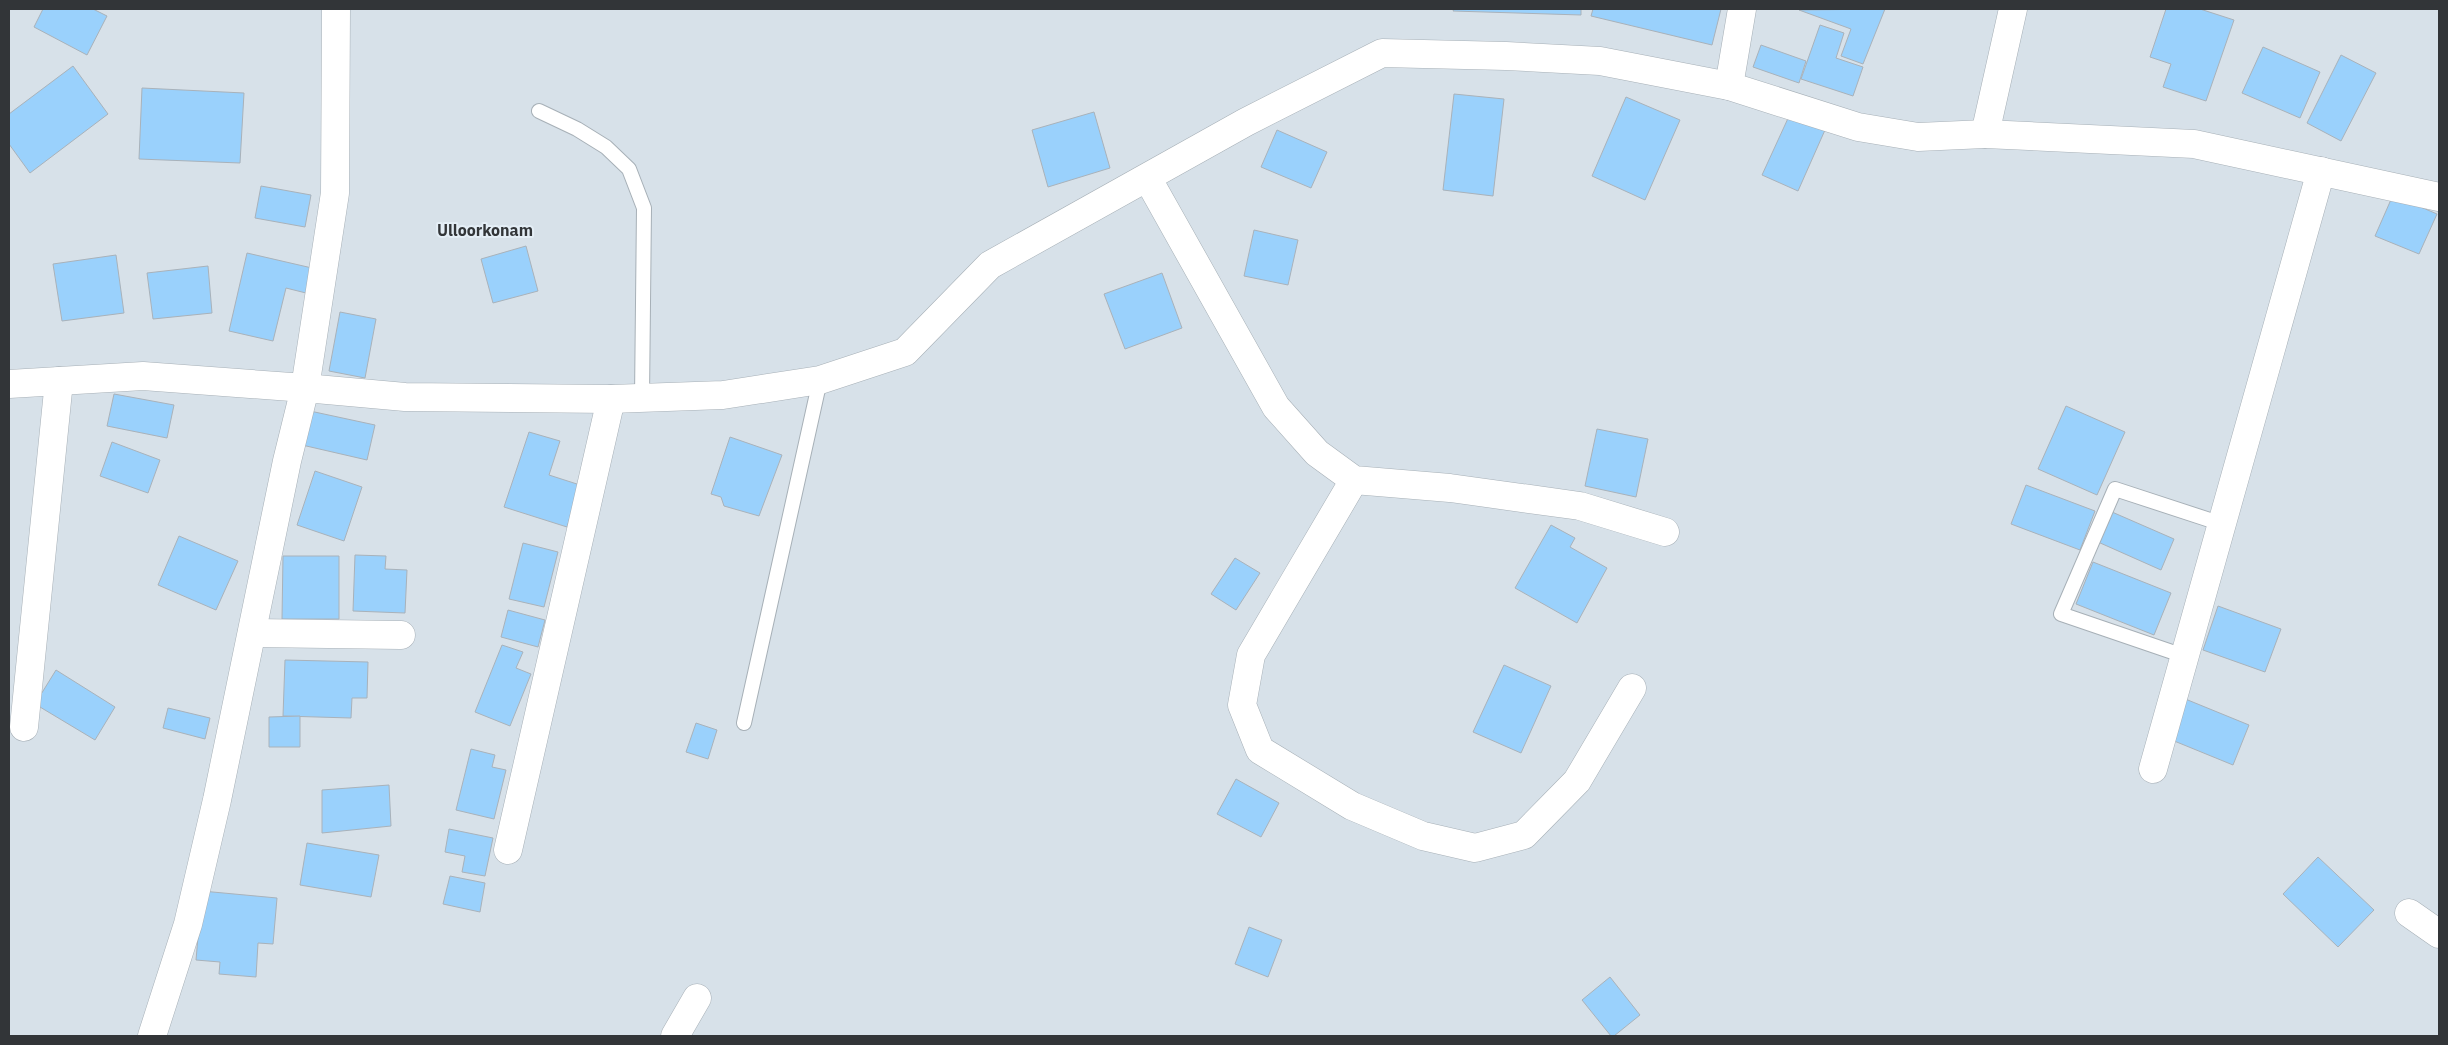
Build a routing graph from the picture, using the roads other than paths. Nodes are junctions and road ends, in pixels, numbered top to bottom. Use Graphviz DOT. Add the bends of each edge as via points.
graph roads {
  1 [pos="336,9"];
  2 [pos="1742,9"];
  3 [pos="2013,9"];
  4 [pos="1729,86"];
  5 [pos="539,111"];
  6 [pos="1985,134"];
  7 [pos="2321,172"];
  8 [pos="1148,179"];
  9 [pos="2439,196"];
  10 [pos="59,380"];
  11 [pos="820,380"];
  12 [pos="9,383"];
  13 [pos="305,388"];
  14 [pos="611,398"];
  15 [pos="642,398"];
  16 [pos="1354,480"];
  17 [pos="2222,524"];
  18 [pos="1665,532"];
  19 [pos="252,633"];
  20 [pos="401,635"];
  21 [pos="2184,656"];
  22 [pos="1632,688"];
  23 [pos="744,723"];
  24 [pos="24,727"];
  25 [pos="2153,769"];
  26 [pos="508,850"];
  27 [pos="2409,913"];
  28 [pos="2439,934"];
  29 [pos="697,998"];
  30 [pos="152,1036"];
  31 [pos="675,1036"];
  1 -- 13 [label="street" via="335,192"];
  2 -- 4 [label="street"];
  3 -- 6 [label="street"];
  4 -- 6 [label="street" via="1858,127 1918,137"];
  4 -- 8 [label="street" via="1600,61 1382,53 1246,122"];
  5 -- 15 [label="lane" via="578,129 606,147 629,169 644,208"];
  6 -- 7 [label="street" via="2194,144"];
  7 -- 9 [label="street"];
  7 -- 17 [label="street"];
  8 -- 11 [label="street" via="990,265 905,352"];
  8 -- 16 [label="street" via="1276,407 1317,453"];
  10 -- 12 [label="street"];
  10 -- 13 [label="street" via="143,376"];
  10 -- 24 [label="street"];
  11 -- 15 [label="street" via="723,396"];
  11 -- 23 [label="lane"];
  13 -- 14 [label="street" via="405,397"];
  13 -- 19 [label="street"];
  14 -- 15 [label="street"];
  14 -- 26 [label="street"];
  16 -- 18 [label="street" via="1450,488 1580,506"];
  16 -- 22 [label="street" via="1251,656 1242,705 1260,750 1352,806 1423,836 1475,848 1524,835 1576,781"];
  17 -- 21 [label="street"];
  17 -- 21 [label="lane" via="2115,489 2061,614"];
  19 -- 20 [label="street"];
  19 -- 30 [label="street" via="188,924"];
  21 -- 25 [label="street"];
  27 -- 28 [label="street"];
  29 -- 31 [label="street"];
}
